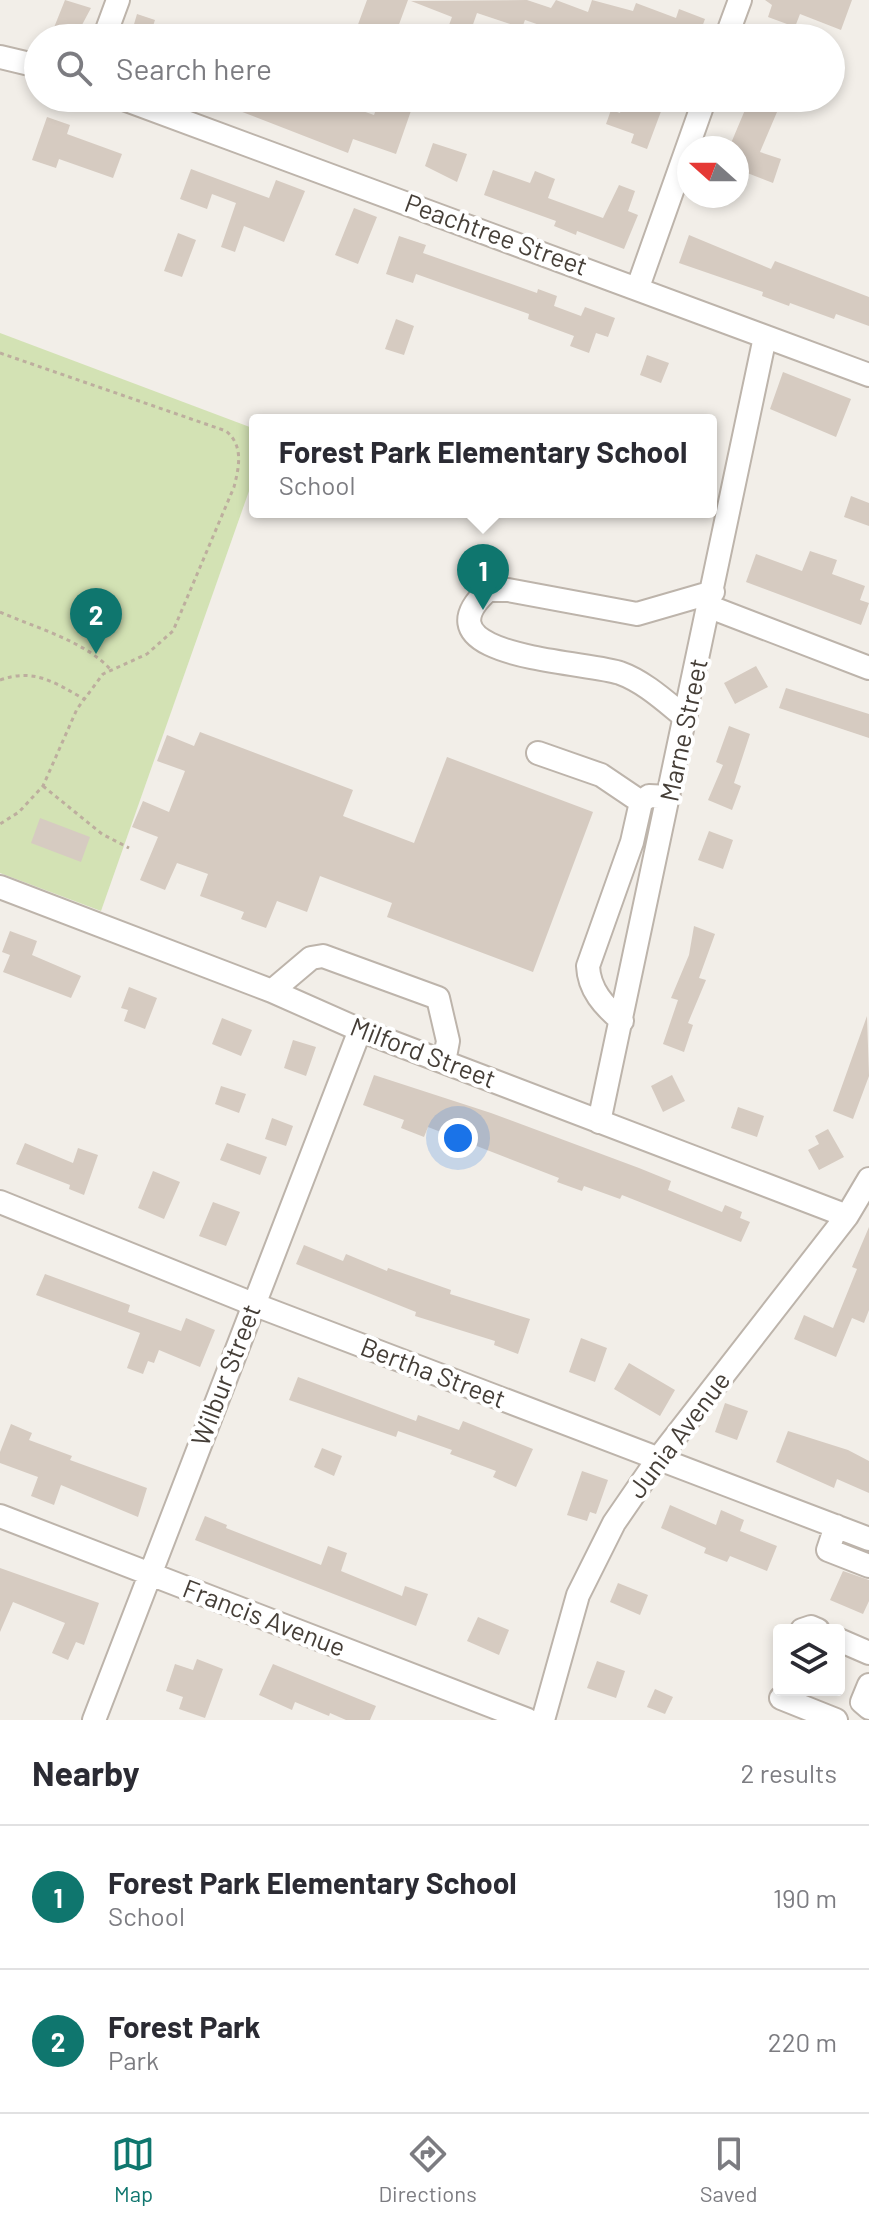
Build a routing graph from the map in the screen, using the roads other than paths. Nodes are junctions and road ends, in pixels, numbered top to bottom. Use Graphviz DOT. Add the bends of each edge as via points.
graph roads {
  1 [pos="118,0"];
  2 [pos="740,0"];
  3 [pos="109,24"];
  4 [pos="731,24"];
  5 [pos="0,57"];
  6 [pos="24,63"];
  7 [pos="159,112"];
  8 [pos="700,112"];
  9 [pos="638,287"];
  10 [pos="765,337"];
  11 [pos="869,375"];
  12 [pos="711,600"];
  13 [pos="869,668"];
  14 [pos="686,718"];
  15 [pos="538,753"];
  16 [pos="669,797"];
  17 [pos="641,802"];
  18 [pos="0,887"];
  19 [pos="272,991"];
  20 [pos="622,1021"];
  21 [pos="360,1030"];
  22 [pos="444,1062"];
  23 [pos="599,1122"];
  24 [pos="869,1179"];
  25 [pos="0,1202"];
  26 [pos="847,1216"];
  27 [pos="253,1304"];
  28 [pos="658,1459"];
  29 [pos="0,1516"];
  30 [pos="836,1526"];
  31 [pos="869,1539"];
  32 [pos="869,1566"];
  33 [pos="150,1575"];
  34 [pos="845,1643"];
  35 [pos="869,1653"];
  36 [pos="869,1685"];
  37 [pos="781,1698"];
  38 [pos="869,1708"];
  39 [pos="94,1720"];
  40 [pos="528,1720"];
  41 [pos="543,1720"];
  42 [pos="836,1720"];
  1 -- 3 [label="street"];
  2 -- 4 [label="street"];
  5 -- 6 [label="street"];
  7 -- 9 [label="street, Peachtree Street"];
  8 -- 9 [label="street"];
  9 -- 10 [label="street, Peachtree Street"];
  10 -- 11 [label="street, Peachtree Street"];
  10 -- 12 [label="street, Marne Street"];
  12 -- 13 [label="street"];
  12 -- 14 [label="street, Marne Street"];
  12 -- 14 [label="street" via="637,614 508,590 488,590 475,602 471,622 478,638 496,650 619,672"];
  14 -- 16 [label="street, Marne Street"];
  15 -- 17 [label="street" via="601,775"];
  16 -- 17 [label="street" via="649,796"];
  16 -- 20 [label="street, Marne Street"];
  17 -- 20 [label="street" via="588,966 589,980 603,1005"];
  18 -- 19 [label="street, Milford Street"];
  19 -- 21 [label="street, Milford Street"];
  19 -- 22 [label="street" via="311,958 323,956 438,998 448,1041"];
  20 -- 23 [label="street, Marne Street"];
  21 -- 22 [label="street, Milford Street"];
  21 -- 27 [label="street, Wilbur Street"];
  22 -- 23 [label="street, Milford Street"];
  23 -- 26 [label="street, Milford Street"];
  24 -- 26 [label="street, Junia Avenue"];
  25 -- 27 [label="street, Bertha Street"];
  26 -- 28 [label="street, Junia Avenue"];
  27 -- 28 [label="street, Bertha Street"];
  27 -- 33 [label="street, Wilbur Street"];
  28 -- 30 [label="street, Bertha Street"];
  28 -- 41 [label="street, Junia Avenue" via="614,1523 578,1595"];
  29 -- 33 [label="street, Francis Avenue"];
  30 -- 31 [label="street, Bertha Street"];
  30 -- 32 [label="street" via="828,1550"];
  33 -- 39 [label="street, Wilbur Street"];
  33 -- 40 [label="street, Francis Avenue"];
  34 -- 35 [label="street"];
  36 -- 38 [label="street" via="862,1702"];
  37 -- 42 [label="street"];
}
